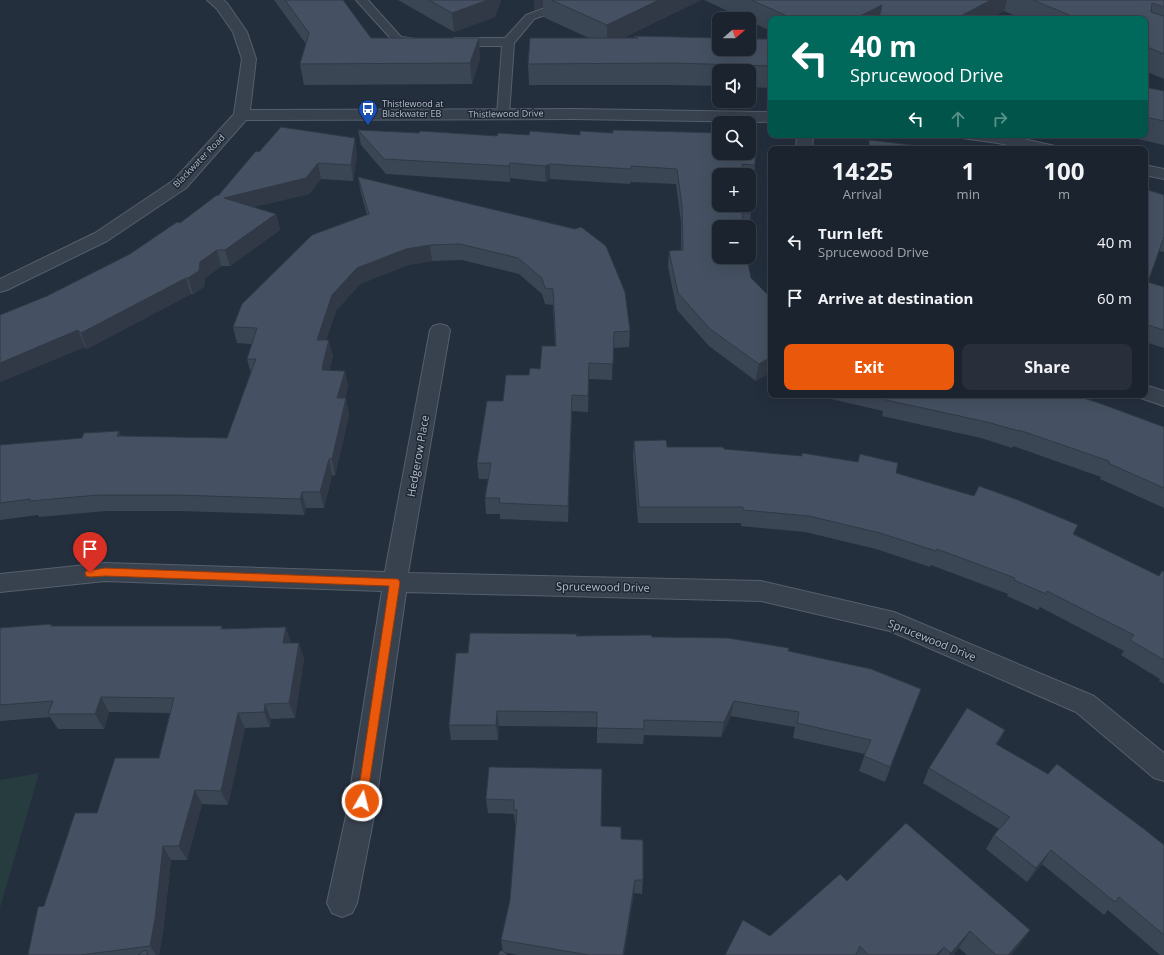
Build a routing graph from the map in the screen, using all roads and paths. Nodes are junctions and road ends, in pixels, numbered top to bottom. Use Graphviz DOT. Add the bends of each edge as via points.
graph roads {
  1 [pos="214,0"];
  2 [pos="362,0"];
  3 [pos="576,0"];
  4 [pos="429,42"];
  5 [pos="445,42"];
  6 [pos="508,42"];
  7 [pos="242,115"];
  8 [pos="503,115"];
  9 [pos="768,117"];
  10 [pos="998,138"];
  11 [pos="1035,146"];
  12 [pos="1148,171"];
  13 [pos="1164,174"];
  14 [pos="0,286"];
  15 [pos="440,330"];
  16 [pos="1148,393"];
  17 [pos="1164,398"];
  18 [pos="395,582"];
  19 [pos="0,583"];
  20 [pos="1164,769"];
  21 [pos="342,903"];
  1 -- 7 [label="street" via="222,6 240,32 249,59"];
  2 -- 4 [label="lane" via="398,40"];
  3 -- 6 [label="lane" via="530,17"];
  5 -- 6 [label="lane"];
  6 -- 8 [label="lane"];
  7 -- 8 [label="street, Thistlewood Drive"];
  7 -- 14 [label="street, Blackwater Road" via="180,184 101,237"];
  8 -- 9 [label="street, Thistlewood Drive"];
  10 -- 11 [label="street"];
  12 -- 13 [label="street"];
  15 -- 18 [label="street, Hedgerow Place"];
  16 -- 17 [label="street"];
  18 -- 19 [label="street, Sprucewood Drive" via="105,572"];
  18 -- 20 [label="street, Sprucewood Drive" via="761,591 894,622 1085,704"];
  18 -- 21 [label="street, Hedgerow Place" via="360,816"];
}
